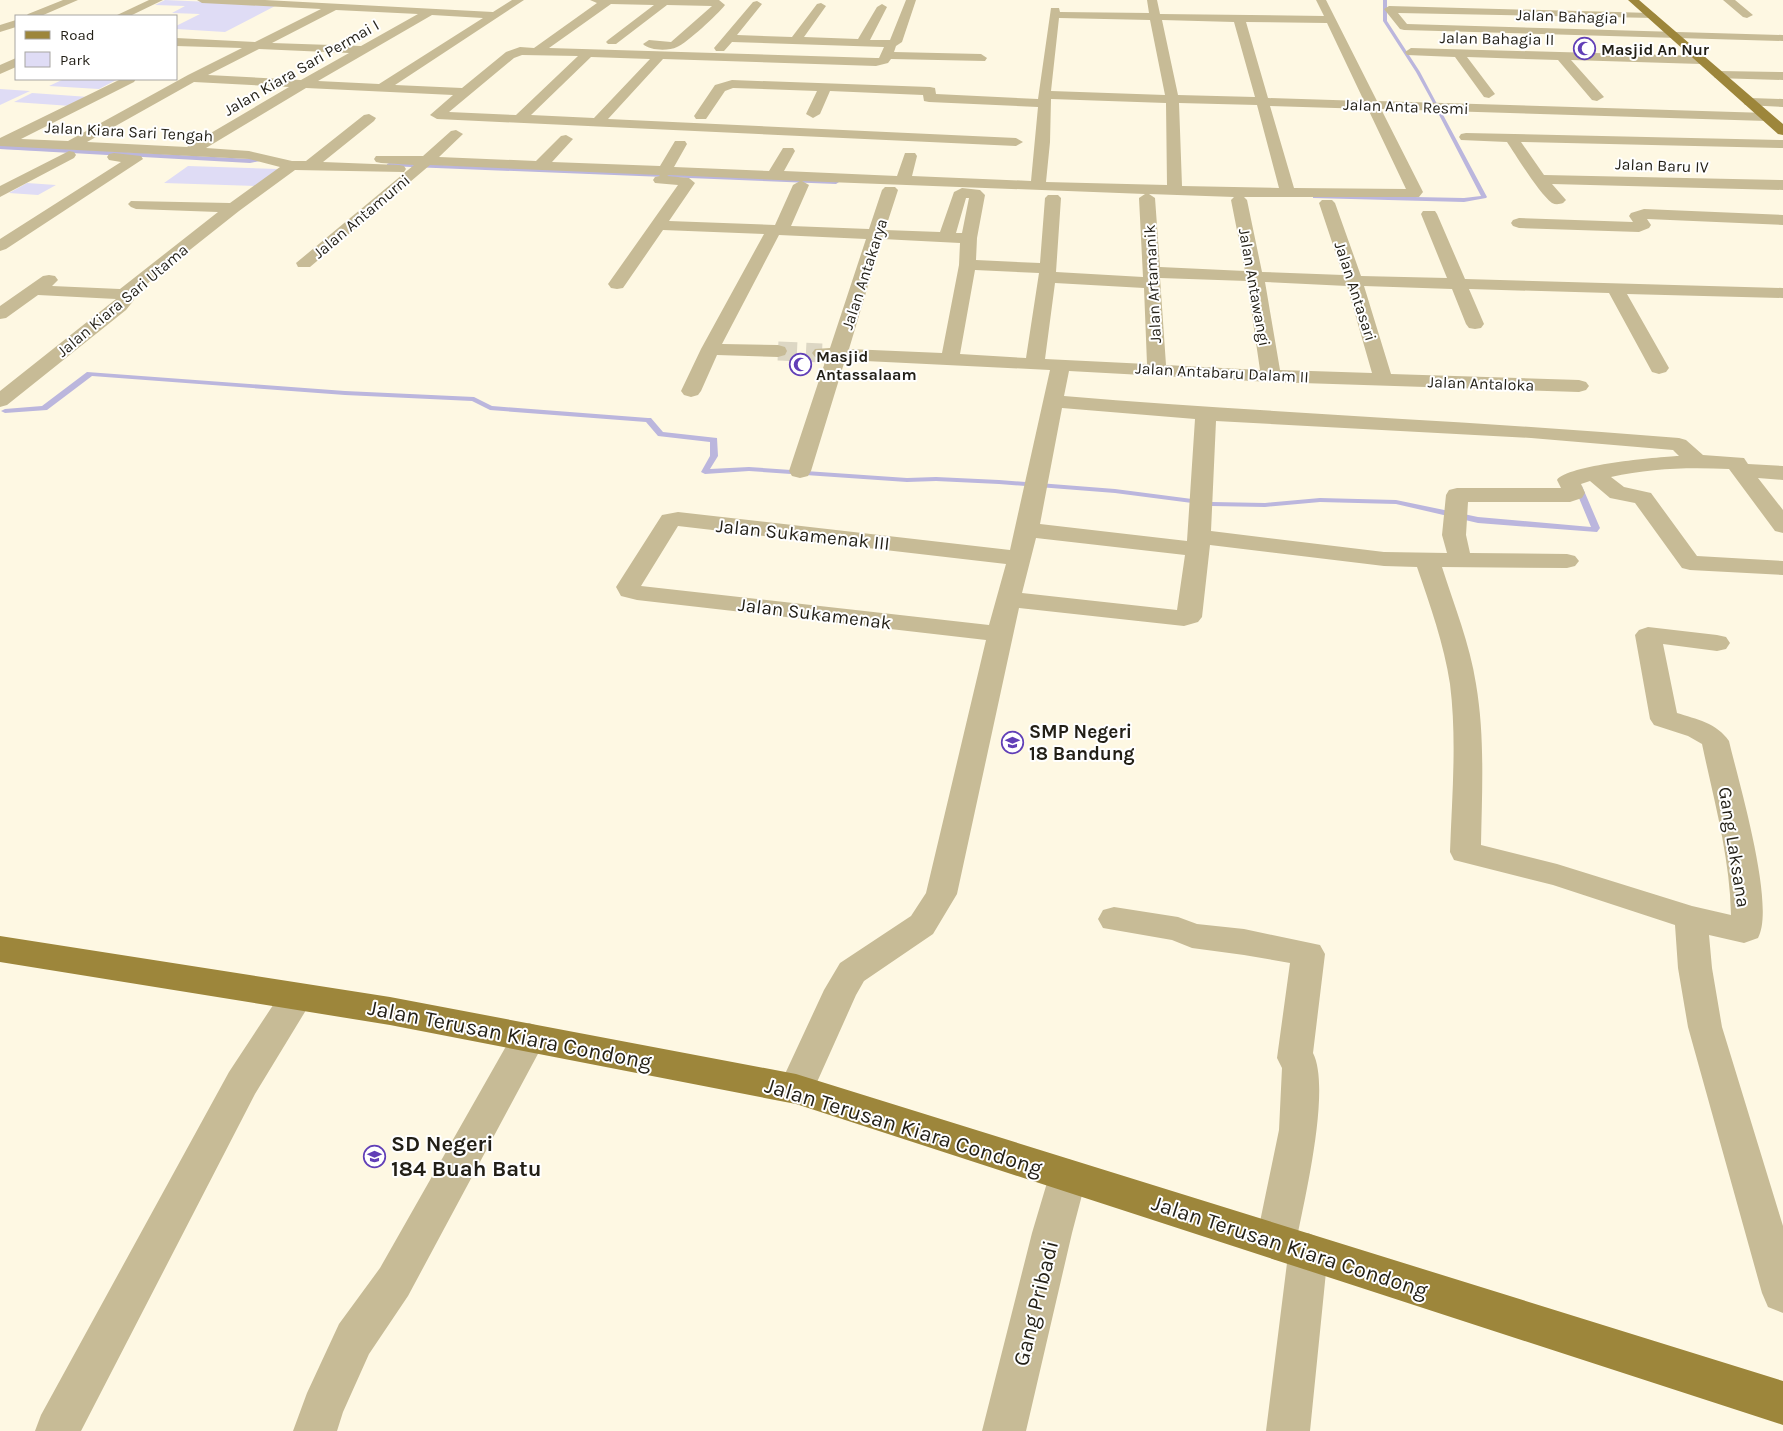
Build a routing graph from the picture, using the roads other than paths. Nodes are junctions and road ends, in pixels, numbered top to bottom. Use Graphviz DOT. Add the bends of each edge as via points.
graph roads {
  1 [pos="73,0"];
  2 [pos="158,0"];
  3 [pos="202,0"];
  4 [pos="518,0"];
  5 [pos="595,0"];
  6 [pos="608,0"];
  7 [pos="1152,0"];
  8 [pos="1321,0"];
  9 [pos="1633,0"];
  10 [pos="1728,0"];
  11 [pos="664,2"];
  12 [pos="283,4"];
  13 [pos="757,4"];
  14 [pos="821,6"];
  15 [pos="898,6"];
  16 [pos="334,7"];
  17 [pos="869,7"];
  18 [pos="1391,8"];
  19 [pos="430,12"];
  20 [pos="35,15"];
  21 [pos="122,15"];
  22 [pos="494,15"];
  23 [pos="1747,15"];
  24 [pos="1651,16"];
  25 [pos="257,17"];
  26 [pos="1156,17"];
  27 [pos="1239,18"];
  28 [pos="1332,20"];
  29 [pos="15,23"];
  30 [pos="0,29"];
  31 [pos="223,34"];
  32 [pos="1673,35"];
  33 [pos="728,38"];
  34 [pos="1783,38"];
  35 [pos="551,40"];
  36 [pos="573,40"];
  37 [pos="796,40"];
  38 [pos="178,42"];
  39 [pos="205,43"];
  40 [pos="862,43"];
  41 [pos="258,45"];
  42 [pos="362,50"];
  43 [pos="889,50"];
  44 [pos="388,52"];
  45 [pos="536,52"];
  46 [pos="1411,52"];
  47 [pos="184,53"];
  48 [pos="1458,53"];
  49 [pos="416,54"];
  50 [pos="434,54"];
  51 [pos="587,54"];
  52 [pos="659,56"];
  53 [pos="1561,56"];
  54 [pos="713,58"];
  55 [pos="728,58"];
  56 [pos="981,58"];
  57 [pos="1701,60"];
  58 [pos="15,63"];
  59 [pos="1,70"];
  60 [pos="15,70"];
  61 [pos="1719,75"];
  62 [pos="1783,76"];
  63 [pos="178,78"];
  64 [pos="192,78"];
  65 [pos="128,80"];
  66 [pos="303,84"];
  67 [pos="826,86"];
  68 [pos="381,88"];
  69 [pos="702,90"];
  70 [pos="463,92"];
  71 [pos="1042,92"];
  72 [pos="1489,94"];
  73 [pos="1597,97"];
  74 [pos="1172,99"];
  75 [pos="1262,102"];
  76 [pos="1750,102"];
  77 [pos="1783,103"];
  78 [pos="1374,105"];
  79 [pos="685,111"];
  80 [pos="813,114"];
  81 [pos="701,116"];
  82 [pos="369,118"];
  83 [pos="519,119"];
  84 [pos="598,122"];
  85 [pos="673,125"];
  86 [pos="1778,125"];
  87 [pos="456,134"];
  88 [pos="1466,137"];
  89 [pos="1511,138"];
  90 [pos="566,139"];
  91 [pos="1016,142"];
  92 [pos="680,144"];
  93 [pos="1783,144"];
  94 [pos="1,145"];
  95 [pos="70,150"];
  96 [pos="788,151"];
  97 [pos="192,156"];
  98 [pos="910,156"];
  99 [pos="381,159"];
  100 [pos="292,165"];
  101 [pos="310,165"];
  102 [pos="421,166"];
  103 [pos="539,166"];
  104 [pos="664,172"];
  105 [pos="774,175"];
  106 [pos="1540,179"];
  107 [pos="801,185"];
  108 [pos="896,185"];
  109 [pos="1783,185"];
  110 [pos="1038,186"];
  111 [pos="1175,190"];
  112 [pos="0,192"];
  113 [pos="1288,193"];
  114 [pos="1053,198"];
  115 [pos="1147,198"];
  116 [pos="1239,200"];
  117 [pos="1558,200"];
  118 [pos="1326,203"];
  119 [pos="136,204"];
  120 [pos="233,208"];
  121 [pos="1430,214"];
  122 [pos="1783,220"];
  123 [pos="1519,223"];
  124 [pos="659,224"];
  125 [pos="778,230"];
  126 [pos="876,234"];
  127 [pos="947,237"];
  128 [pos="969,238"];
  129 [pos="0,246"];
  130 [pos="304,263"];
  131 [pos="967,265"];
  132 [pos="1047,272"];
  133 [pos="1152,277"];
  134 [pos="1255,278"];
  135 [pos="49,280"];
  136 [pos="1354,281"];
  137 [pos="617,284"];
  138 [pos="1457,284"];
  139 [pos="1615,288"];
  140 [pos="34,290"];
  141 [pos="124,294"];
  142 [pos="1783,294"];
  143 [pos="0,314"];
  144 [pos="1475,324"];
  145 [pos="710,349"];
  146 [pos="778,351"];
  147 [pos="830,353"];
  148 [pos="950,359"];
  149 [pos="1035,363"];
  150 [pos="1061,364"];
  151 [pos="1659,368"];
  152 [pos="1157,369"];
  153 [pos="1271,376"];
  154 [pos="1383,379"];
  155 [pos="1579,386"];
  156 [pos="691,391"];
  157 [pos="4,394"];
  158 [pos="1053,401"];
  159 [pos="1206,414"];
  160 [pos="1697,460"];
  161 [pos="1740,468"];
  162 [pos="800,472"];
  163 [pos="1783,473"];
  164 [pos="1597,475"];
  165 [pos="1783,526"];
  166 [pos="1027,530"];
  167 [pos="1198,543"];
  168 [pos="1019,558"];
  169 [pos="1427,559"];
  170 [pos="1460,559"];
  171 [pos="1567,561"];
  172 [pos="1783,568"];
  173 [pos="630,591"];
  174 [pos="1008,599"];
  175 [pos="1000,634"];
  176 [pos="1717,643"];
  177 [pos="1691,918"];
  178 [pos="1114,919"];
  179 [pos="0,949"];
  180 [pos="297,997"];
  181 [pos="529,1037"];
  182 [pos="796,1089"];
  183 [pos="1068,1176"];
  184 [pos="1292,1247"];
  185 [pos="1783,1293"];
  186 [pos="1783,1403"];
  187 [pos="57,1431"];
  188 [pos="315,1431"];
  189 [pos="1004,1431"];
  190 [pos="1288,1431"];
  1 -- 20 [label="street"];
  2 -- 21 [label="street"];
  3 -- 12 [label="street"];
  4 -- 22 [label="street"];
  5 -- 6 [label="street"];
  6 -- 11 [label="street"];
  6 -- 35 [label="street"];
  7 -- 26 [label="street"];
  8 -- 28 [label="street"];
  9 -- 24 [label="main road"];
  10 -- 23 [label="street"];
  11 -- 11 [label="street" via="607,42 673,45 720,5"];
  12 -- 16 [label="street"];
  12 -- 25 [label="street"];
  13 -- 33 [label="street"];
  14 -- 37 [label="street"];
  15 -- 17 [label="street"];
  15 -- 40 [label="street"];
  15 -- 43 [label="street" via="896,42"];
  16 -- 19 [label="street"];
  16 -- 41 [label="street"];
  18 -- 24 [label="street, Jalan Bahagia II"];
  18 -- 32 [label="street, Jalan Bahagia I" via="1404,27"];
  19 -- 22 [label="street"];
  19 -- 42 [label="street, Jalan Kiara Sari Permai I"];
  22 -- 50 [label="street"];
  24 -- 32 [label="main road"];
  26 -- 27 [label="street"];
  26 -- 71 [label="street" via="1055,12"];
  26 -- 74 [label="street"];
  27 -- 28 [label="street"];
  27 -- 75 [label="street"];
  28 -- 78 [label="street"];
  29 -- 30 [label="street"];
  31 -- 39 [label="street"];
  32 -- 34 [label="street"];
  32 -- 57 [label="main road"];
  33 -- 37 [label="street"];
  33 -- 54 [label="street"];
  35 -- 36 [label="street"];
  35 -- 45 [label="street"];
  37 -- 40 [label="street"];
  38 -- 39 [label="street"];
  39 -- 41 [label="street"];
  39 -- 47 [label="street"];
  40 -- 43 [label="street"];
  41 -- 42 [label="street"];
  41 -- 64 [label="street"];
  42 -- 44 [label="street"];
  42 -- 66 [label="street, Jalan Kiara Sari Permai I"];
  43 -- 55 [label="street" via="884,60 865,63"];
  43 -- 56 [label="street"];
  45 -- 51 [label="street"];
  45 -- 70 [label="street" via="513,52"];
  46 -- 48 [label="street, Jalan Bahagia II"];
  48 -- 53 [label="street, Jalan Bahagia II"];
  48 -- 72 [label="street"];
  49 -- 50 [label="street"];
  50 -- 68 [label="street"];
  51 -- 52 [label="street"];
  51 -- 83 [label="street"];
  52 -- 54 [label="street"];
  52 -- 84 [label="street"];
  53 -- 57 [label="street, Jalan Bahagia II"];
  53 -- 73 [label="street"];
  54 -- 55 [label="street"];
  55 -- 69 [label="street"];
  57 -- 61 [label="main road"];
  58 -- 59 [label="street"];
  59 -- 60 [label="street"];
  61 -- 62 [label="street"];
  61 -- 76 [label="main road"];
  63 -- 64 [label="street"];
  64 -- 66 [label="street"];
  64 -- 95 [label="street"];
  65 -- 94 [label="street"];
  66 -- 68 [label="street"];
  66 -- 97 [label="street, Jalan Kiara Sari Permai I"];
  67 -- 71 [label="street, Jalan Anta Resmi"];
  67 -- 80 [label="street"];
  67 -- 81 [label="street, Jalan Anta Resmi" via="726,85 720,88"];
  68 -- 70 [label="street"];
  70 -- 83 [label="street" via="437,115"];
  71 -- 74 [label="street, Jalan Anta Resmi"];
  71 -- 110 [label="street" via="1043,142"];
  74 -- 75 [label="street, Jalan Anta Resmi"];
  74 -- 111 [label="street"];
  75 -- 78 [label="street, Jalan Anta Resmi"];
  75 -- 113 [label="street"];
  76 -- 77 [label="street"];
  76 -- 86 [label="main road"];
  78 -- 86 [label="street, Jalan Anta Resmi"];
  78 -- 113 [label="street" via="1414,194"];
  79 -- 85 [label="street"];
  82 -- 101 [label="street"];
  83 -- 84 [label="street"];
  84 -- 85 [label="street"];
  85 -- 91 [label="street"];
  87 -- 102 [label="street, Jalan Antamurni"];
  88 -- 89 [label="street"];
  89 -- 93 [label="street"];
  89 -- 106 [label="street"];
  90 -- 103 [label="street"];
  92 -- 104 [label="street"];
  94 -- 95 [label="street, Jalan Kiara Sari Tengah"];
  95 -- 97 [label="street, Jalan Kiara Sari Tengah"];
  95 -- 112 [label="street"];
  95 -- 129 [label="street, Jalan Kiara Sari Tengah" via="136,159"];
  96 -- 105 [label="street"];
  97 -- 100 [label="street, Jalan Kiara Sari Tengah" via="266,160"];
  98 -- 108 [label="street, Jalan Antakarya"];
  99 -- 102 [label="street"];
  100 -- 101 [label="street, Jalan Kiara Sari Tengah"];
  100 -- 120 [label="street, Jalan Kiara Sari Utama"];
  101 -- 102 [label="street, Jalan Kiara Sari Tengah"];
  102 -- 103 [label="street"];
  102 -- 124 [label="street" via="684,181 686,185"];
  102 -- 130 [label="street, Jalan Antamurni"];
  103 -- 104 [label="street"];
  104 -- 105 [label="street"];
  105 -- 108 [label="street"];
  106 -- 109 [label="street, Jalan Baru IV"];
  106 -- 117 [label="street"];
  107 -- 125 [label="street"];
  108 -- 110 [label="street"];
  108 -- 126 [label="street, Jalan Antakarya"];
  110 -- 111 [label="street"];
  111 -- 113 [label="street"];
  114 -- 132 [label="street"];
  115 -- 133 [label="street, Jalan Artamanik"];
  116 -- 134 [label="street, Jalan Antawangi"];
  118 -- 136 [label="street, Jalan Antasari"];
  119 -- 120 [label="street"];
  120 -- 141 [label="street, Jalan Kiara Sari Utama"];
  121 -- 138 [label="street"];
  122 -- 123 [label="street" via="1644,214 1637,216 1643,225 1639,227"];
  124 -- 125 [label="street"];
  124 -- 137 [label="street"];
  125 -- 126 [label="street"];
  125 -- 145 [label="street"];
  126 -- 127 [label="street"];
  126 -- 147 [label="street, Jalan Antakarya"];
  127 -- 128 [label="street"];
  127 -- 128 [label="street" via="959,195 975,193"];
  128 -- 131 [label="street"];
  131 -- 132 [label="street"];
  131 -- 148 [label="street"];
  132 -- 133 [label="street"];
  132 -- 149 [label="street"];
  133 -- 134 [label="street"];
  133 -- 152 [label="street, Jalan Artamanik"];
  134 -- 136 [label="street"];
  134 -- 153 [label="street, Jalan Antawangi"];
  135 -- 140 [label="street"];
  136 -- 138 [label="street"];
  136 -- 154 [label="street, Jalan Antasari"];
  138 -- 139 [label="street"];
  138 -- 144 [label="street"];
  139 -- 142 [label="street"];
  139 -- 151 [label="street"];
  140 -- 141 [label="street"];
  140 -- 143 [label="street"];
  141 -- 157 [label="street, Jalan Kiara Sari Utama" via="125,300 120,306"];
  145 -- 146 [label="street"];
  145 -- 156 [label="street"];
  147 -- 148 [label="street, Jalan Antabaru Dalam II"];
  147 -- 162 [label="street, Jalan Antakarya"];
  148 -- 149 [label="street, Jalan Antabaru Dalam II"];
  149 -- 150 [label="street, Jalan Antabaru Dalam II"];
  150 -- 152 [label="street, Jalan Antabaru Dalam II"];
  150 -- 158 [label="street"];
  152 -- 153 [label="street, Jalan Antabaru Dalam II"];
  153 -- 154 [label="street, Jalan Antabaru Dalam II"];
  154 -- 155 [label="street, Jalan Antaloka"];
  158 -- 159 [label="street"];
  158 -- 166 [label="street"];
  159 -- 160 [label="street" via="1531,432 1679,444"];
  159 -- 167 [label="street"];
  160 -- 161 [label="street" via="1736,463"];
  160 -- 164 [label="street" via="1633,465"];
  161 -- 163 [label="street"];
  161 -- 165 [label="street"];
  164 -- 170 [label="street" via="1568,480 1573,495 1457,495 1454,536"];
  164 -- 172 [label="street" via="1618,493 1643,498 1690,563"];
  166 -- 167 [label="street"];
  166 -- 168 [label="street"];
  167 -- 169 [label="street" via="1367,558"];
  167 -- 174 [label="street" via="1189,617"];
  168 -- 173 [label="street, Jalan Sukamenak III" via="678,519 667,524 628,587"];
  168 -- 174 [label="street"];
  169 -- 170 [label="street"];
  169 -- 177 [label="street" via="1453,637 1463,683 1468,734 1465,852 1557,875"];
  170 -- 171 [label="street"];
  173 -- 175 [label="street, Jalan Sukamenak"];
  174 -- 175 [label="street"];
  175 -- 182 [label="street" via="941,894 922,925 852,972"];
  176 -- 177 [label="street, Gang Laksana" via="1648,635 1664,719 1698,729 1715,741 1746,887 1747,929 1744,931"];
  177 -- 185 [label="street" via="1698,992 1706,1026"];
  178 -- 184 [label="street" via="1178,929 1192,936 1308,954 1295,1058 1300,1062 1301,1088"];
  179 -- 180 [label="main road, Jalan Terusan Kiara Condong"];
  180 -- 181 [label="main road, Jalan Terusan Kiara Condong" via="390,1010"];
  180 -- 187 [label="street" via="242,1083"];
  181 -- 182 [label="main road, Jalan Terusan Kiara Condong"];
  181 -- 188 [label="street" via="394,1282 354,1339 322,1408"];
  182 -- 183 [label="main road, Jalan Terusan Kiara Condong"];
  183 -- 184 [label="main road, Jalan Terusan Kiara Condong"];
  183 -- 189 [label="street, Gang Pribadi"];
  184 -- 186 [label="main road, Jalan Terusan Kiara Condong"];
  184 -- 190 [label="street"];
}
